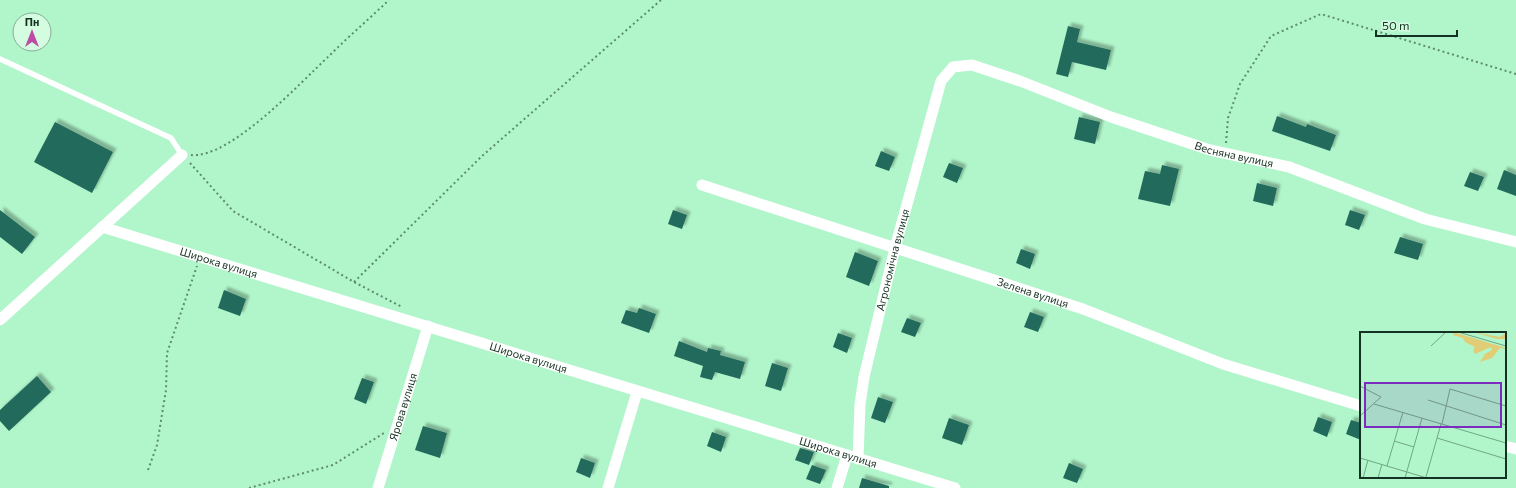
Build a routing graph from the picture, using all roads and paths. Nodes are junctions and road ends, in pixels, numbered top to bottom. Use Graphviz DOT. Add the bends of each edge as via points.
graph roads {
  1 [pos="389,0"];
  2 [pos="661,0"];
  3 [pos="0,59"];
  4 [pos="953,67"];
  5 [pos="1516,74"];
  6 [pos="1225,153"];
  7 [pos="182,154"];
  8 [pos="702,185"];
  9 [pos="102,227"];
  10 [pos="1516,242"];
  11 [pos="894,248"];
  12 [pos="200,257"];
  13 [pos="354,282"];
  14 [pos="404,307"];
  15 [pos="0,320"];
  16 [pos="428,326"];
  17 [pos="637,392"];
  18 [pos="1360,406"];
  19 [pos="397,425"];
  20 [pos="1506,446"];
  21 [pos="1516,449"];
  22 [pos="847,455"];
  23 [pos="858,459"];
  24 [pos="148,470"];
  25 [pos="249,488"];
  26 [pos="378,488"];
  27 [pos="608,488"];
  28 [pos="837,488"];
  29 [pos="955,488"];
  1 -- 7 [label="path" via="258,123 218,150 199,156"];
  2 -- 13 [label="path" via="482,156"];
  3 -- 7 [label="lane" via="171,138"];
  4 -- 6 [label="street, Весняна вулиця" via="972,65 1111,117"];
  4 -- 11 [label="street, Агрономічна вулиця" via="941,81"];
  5 -- 6 [label="path" via="1321,14 1271,36 1240,84 1228,118"];
  6 -- 10 [label="street, Весняна вулиця" via="1289,167 1425,219"];
  7 -- 9 [label="street"];
  7 -- 13 [label="path" via="233,212"];
  8 -- 11 [label="street, Зелена вулиця"];
  9 -- 12 [label="street, Широка вулиця"];
  9 -- 15 [label="street"];
  11 -- 18 [label="street, Зелена вулиця" via="1083,309 1223,364"];
  11 -- 23 [label="street, Агрономічна вулиця" via="864,377 860,404"];
  12 -- 16 [label="street, Широка вулиця"];
  12 -- 24 [label="path" via="167,353 166,390 157,445"];
  13 -- 14 [label="path"];
  16 -- 17 [label="street, Широка вулиця"];
  16 -- 19 [label="street, Ярова вулиця"];
  17 -- 22 [label="street, Широка вулиця"];
  17 -- 27 [label="street"];
  19 -- 25 [label="path" via="333,465"];
  19 -- 26 [label="street, Ярова вулиця"];
  20 -- 21 [label="street"];
  22 -- 23 [label="street, Широка вулиця"];
  22 -- 28 [label="street"];
  23 -- 29 [label="street, Широка вулиця"];
}
